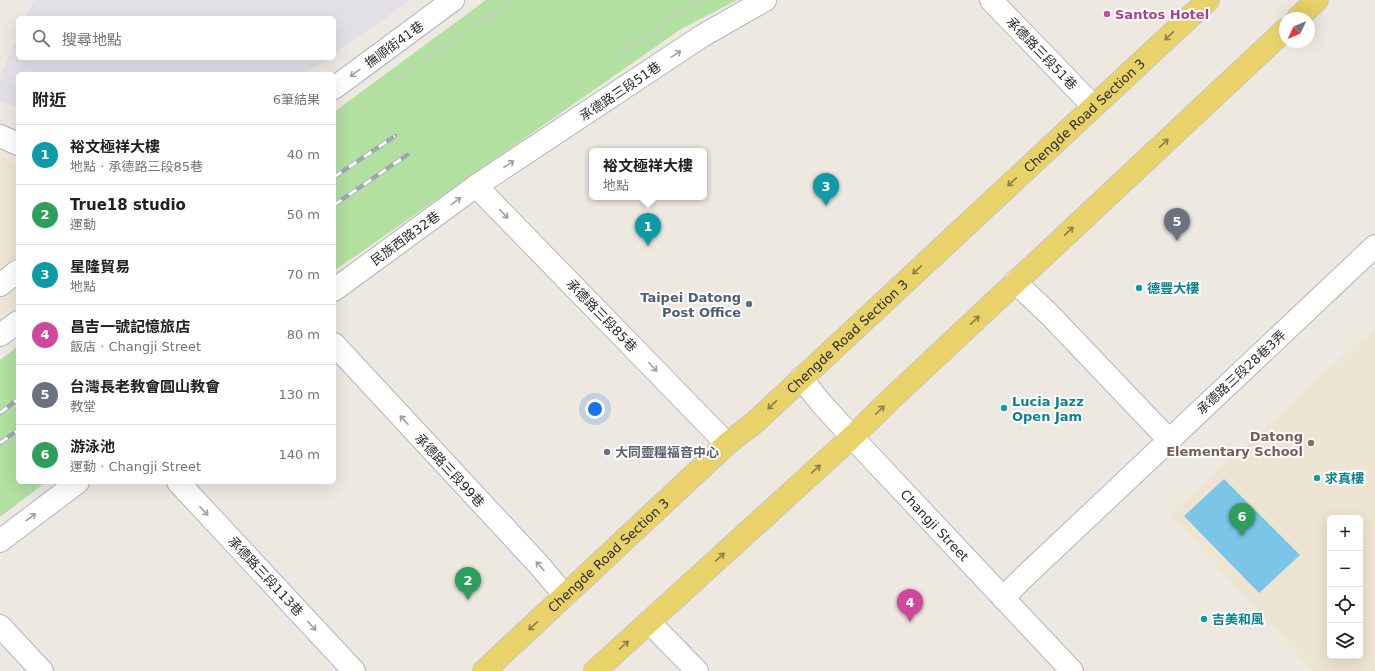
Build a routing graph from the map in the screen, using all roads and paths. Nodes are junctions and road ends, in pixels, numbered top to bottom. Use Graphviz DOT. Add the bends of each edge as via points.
graph roads {
  1 [pos="454,0"];
  2 [pos="512,0"];
  3 [pos="766,0"];
  4 [pos="991,0"];
  5 [pos="1208,0"];
  6 [pos="1317,0"];
  7 [pos="1304,12"];
  8 [pos="1279,36"];
  9 [pos="394,81"];
  10 [pos="336,87"];
  11 [pos="1093,106"];
  12 [pos="347,113"];
  13 [pos="336,121"];
  14 [pos="0,136"];
  15 [pos="16,143"];
  16 [pos="476,186"];
  17 [pos="1375,246"];
  18 [pos="16,273"];
  19 [pos="1015,282"];
  20 [pos="0,285"];
  21 [pos="336,289"];
  22 [pos="16,323"];
  23 [pos="0,335"];
  24 [pos="336,346"];
  25 [pos="801,378"];
  26 [pos="852,437"];
  27 [pos="1169,440"];
  28 [pos="727,444"];
  29 [pos="75,484"];
  30 [pos="180,484"];
  31 [pos="0,540"];
  32 [pos="565,596"];
  33 [pos="1003,598"];
  34 [pos="649,622"];
  35 [pos="0,626"];
  36 [pos="42,671"];
  37 [pos="354,671"];
  38 [pos="484,671"];
  39 [pos="595,671"];
  40 [pos="697,671"];
  41 [pos="1072,671"];
  1 -- 10 [label="street, 撫順街41巷, one-way"];
  2 -- 9 [label="path"];
  16 -- 3 [label="street, 承德路三段51巷, one-way" via="702,36"];
  4 -- 11 [label="street, 承德路三段51巷"];
  5 -- 11 [label="main road, Chengde Road Section 3, one-way"];
  6 -- 7 [label="main road"];
  19 -- 8 [label="main road, one-way"];
  11 -- 25 [label="main road, Chengde Road Section 3, one-way"];
  12 -- 13 [label="path"];
  14 -- 15 [label="street"];
  21 -- 16 [label="street, 民族西路32巷, one-way"];
  16 -- 28 [label="street, 承德路三段85巷, one-way"];
  17 -- 27 [label="street, 承德路三段28巷3弄"];
  18 -- 20 [label="street"];
  26 -- 19 [label="main road, one-way"];
  19 -- 27 [label="street" via="1050,315"];
  22 -- 23 [label="street"];
  32 -- 24 [label="street, 承德路三段99巷, one-way"];
  25 -- 26 [label="street, Changji Street"];
  25 -- 28 [label="main road, Chengde Road Section 3, one-way" via="754,423"];
  26 -- 33 [label="street, Changji Street"];
  34 -- 26 [label="main road, one-way"];
  27 -- 33 [label="street, 承德路三段28巷3弄"];
  28 -- 32 [label="main road, Chengde Road Section 3"];
  31 -- 29 [label="street, one-way"];
  30 -- 37 [label="street, 承德路三段113巷, one-way"];
  32 -- 38 [label="main road, Chengde Road Section 3, one-way"];
  33 -- 41 [label="street, Changji Street"];
  39 -- 34 [label="main road, one-way"];
  34 -- 40 [label="street"];
  35 -- 36 [label="street"];
}
